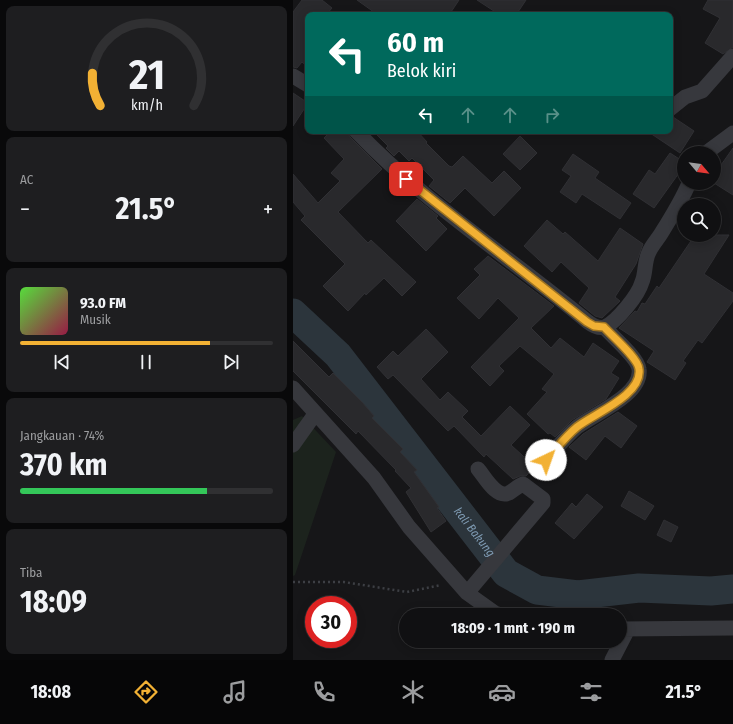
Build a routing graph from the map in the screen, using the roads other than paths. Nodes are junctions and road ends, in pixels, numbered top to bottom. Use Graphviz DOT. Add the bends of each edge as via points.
graph roads {
  1 [pos="733,56"];
  2 [pos="293,76"];
  3 [pos="305,83"];
  4 [pos="673,106"];
  5 [pos="733,133"];
  6 [pos="359,134"];
  7 [pos="715,146"];
  8 [pos="686,190"];
  9 [pos="604,327"];
  10 [pos="293,388"];
  11 [pos="315,414"];
  12 [pos="293,445"];
  13 [pos="546,460"];
  14 [pos="478,469"];
  15 [pos="467,593"];
  16 [pos="488,608"];
  17 [pos="733,628"];
  18 [pos="627,629"];
  19 [pos="617,648"];
  20 [pos="612,660"];
  1 -- 4 [label="street" via="702,92 685,96"];
  2 -- 3 [label="street"];
  5 -- 7 [label="street"];
  6 -- 9 [label="street" via="421,192 587,322"];
  8 -- 9 [label="street" via="649,252 643,282 629,304"];
  9 -- 13 [label="street" via="634,359 639,368 638,379 623,398 578,426"];
  10 -- 11 [label="street"];
  11 -- 12 [label="street"];
  11 -- 15 [label="street" via="374,478 409,527"];
  14 -- 15 [label="street" via="500,493 508,493 523,484 543,499 540,508"];
  15 -- 16 [label="street"];
  17 -- 18 [label="street"];
  19 -- 20 [label="street"];
}
